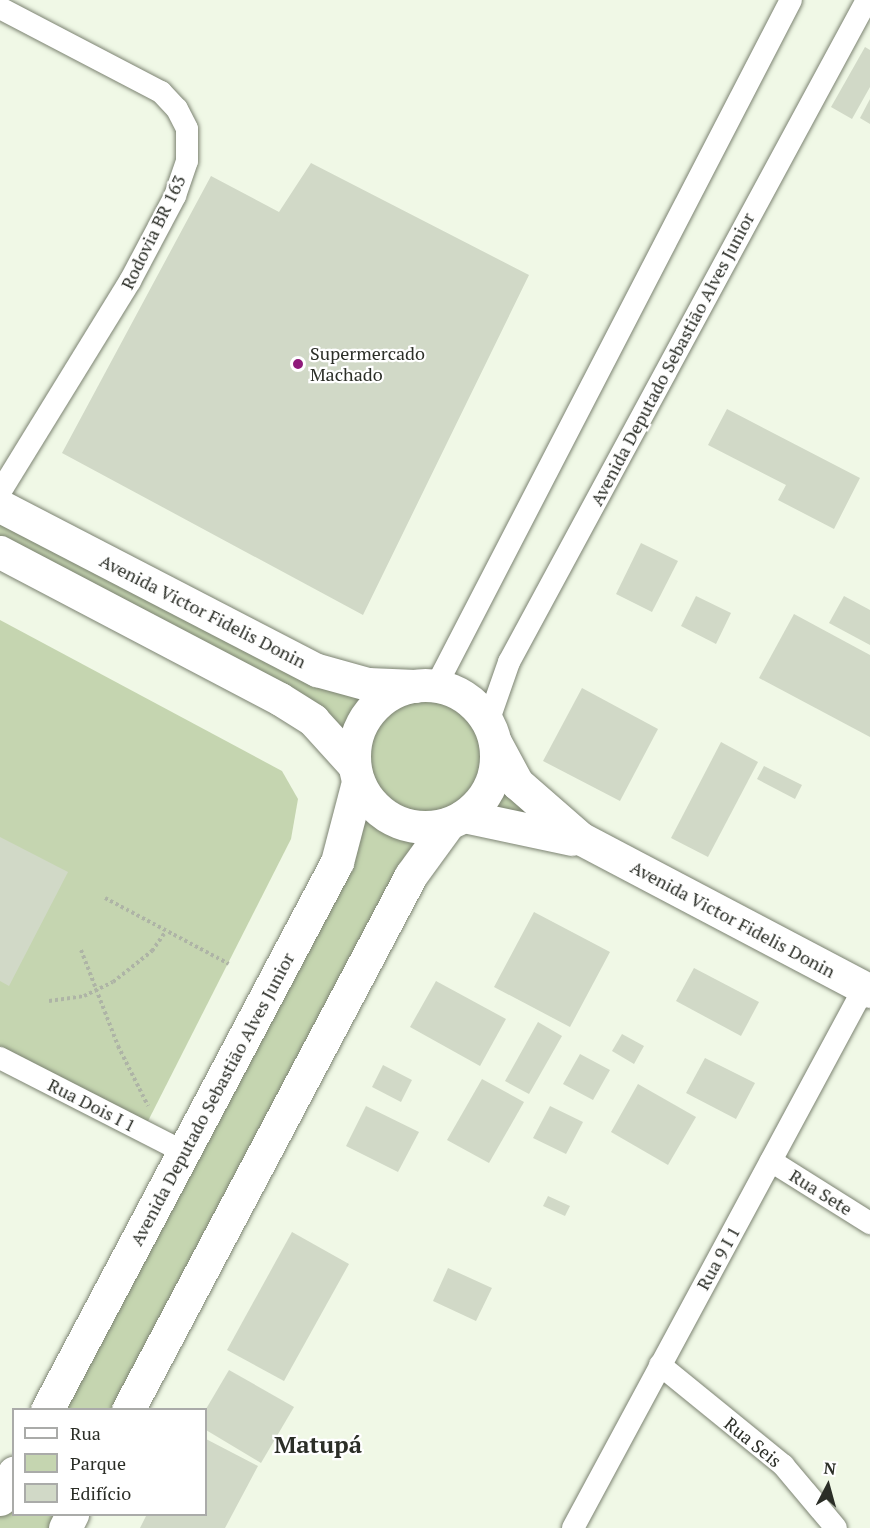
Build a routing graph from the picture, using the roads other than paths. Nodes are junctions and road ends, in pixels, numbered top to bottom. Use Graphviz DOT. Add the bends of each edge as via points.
graph roads {
  1 [pos="791,0"];
  2 [pos="867,0"];
  3 [pos="0,8"];
  4 [pos="0,492"];
  5 [pos="0,506"];
  6 [pos="0,552"];
  7 [pos="426,686"];
  8 [pos="492,732"];
  9 [pos="356,773"];
  10 [pos="456,820"];
  11 [pos="597,847"];
  12 [pos="866,983"];
  13 [pos="0,1058"];
  14 [pos="184,1152"];
  15 [pos="771,1161"];
  16 [pos="870,1223"];
  17 [pos="660,1365"];
  18 [pos="48,1408"];
  19 [pos="129,1408"];
  20 [pos="12,1477"];
  21 [pos="0,1499"];
  22 [pos="573,1528"];
  23 [pos="836,1528"];
  1 -- 7 [label="street"];
  2 -- 8 [label="street, Avenida Deputado Sebastião Alves Junior" via="509,662"];
  3 -- 4 [label="street, Rodovia BR 163" via="161,92 177,109 187,129 187,161 175,196 130,281"];
  5 -- 7 [label="street, Avenida Victor Fidelis Donin" via="317,670 368,684"];
  6 -- 9 [label="street" via="280,699 313,720"];
  7 -- 8 [label="street" via="466,699"];
  7 -- 9 [label="street" via="381,700 368,713 359,729"];
  8 -- 10 [label="street" via="494,776 477,805"];
  8 -- 11 [label="street, Avenida Victor Fidelis Donin" via="517,783 580,838"];
  9 -- 10 [label="street" via="380,811 395,821 412,826"];
  9 -- 14 [label="street, Avenida Deputado Sebastião Alves Junior" via="337,862"];
  10 -- 11 [label="street, Avenida Victor Fidelis Donin" via="528,826"];
  10 -- 19 [label="street" via="411,875"];
  11 -- 12 [label="street, Avenida Victor Fidelis Donin"];
  12 -- 15 [label="street, Rua 9 I 1"];
  13 -- 14 [label="street, Rua Dois I 1"];
  14 -- 18 [label="street, Avenida Deputado Sebastião Alves Junior"];
  15 -- 16 [label="street, Rua Sete"];
  15 -- 17 [label="street, Rua 9 I 1"];
  17 -- 22 [label="street, Rua 9 I 1"];
  17 -- 23 [label="street, Rua Seis" via="783,1465"];
  20 -- 21 [label="street"];
}
